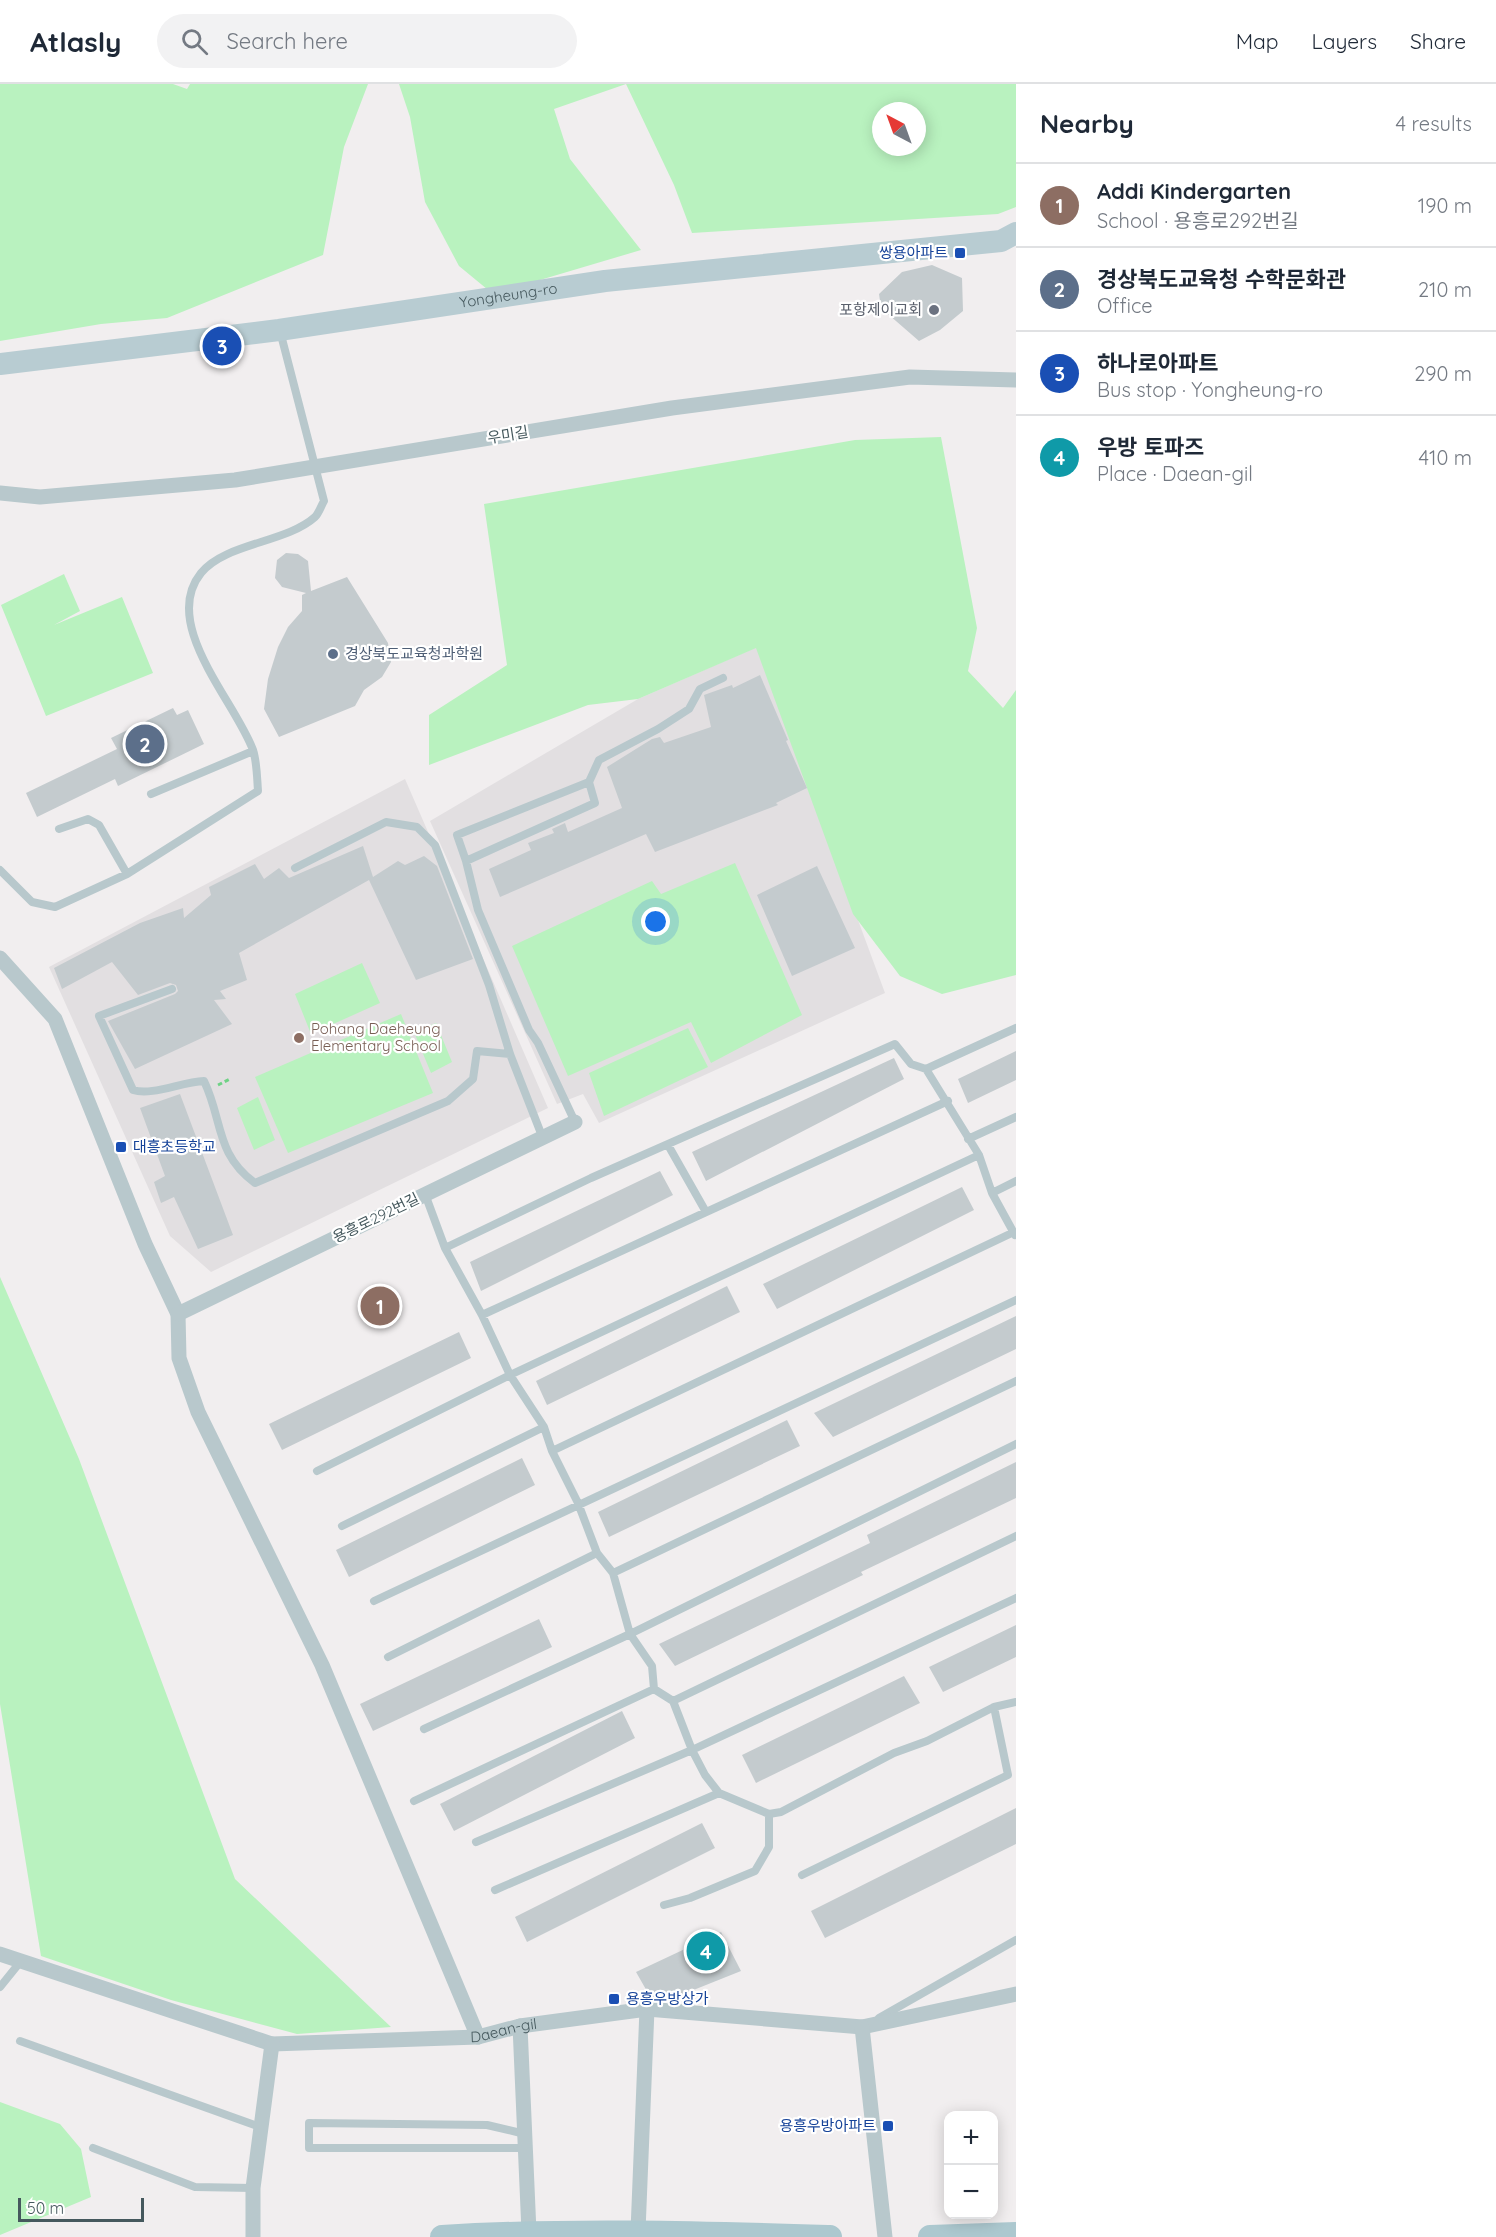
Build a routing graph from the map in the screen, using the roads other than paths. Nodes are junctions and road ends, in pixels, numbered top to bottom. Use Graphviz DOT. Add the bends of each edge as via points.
graph roads {
  1 [pos="1016,233"];
  2 [pos="279,330"];
  3 [pos="0,364"];
  4 [pos="1016,380"];
  5 [pos="313,467"];
  6 [pos="0,493"];
  7 [pos="723,678"];
  8 [pos="253,751"];
  9 [pos="589,782"];
  10 [pos="151,794"];
  11 [pos="59,830"];
  12 [pos="466,861"];
  13 [pos="295,868"];
  14 [pos="0,870"];
  15 [pos="127,874"];
  16 [pos="0,958"];
  17 [pos="172,989"];
  18 [pos="1016,1028"];
  19 [pos="510,1054"];
  20 [pos="926,1069"];
  21 [pos="948,1101"];
  22 [pos="1016,1117"];
  23 [pos="574,1122"];
  24 [pos="542,1136"];
  25 [pos="968,1139"];
  26 [pos="668,1145"];
  27 [pos="979,1155"];
  28 [pos="1016,1181"];
  29 [pos="992,1193"];
  30 [pos="425,1194"];
  31 [pos="706,1212"];
  32 [pos="1015,1234"];
  33 [pos="445,1248"];
  34 [pos="1016,1300"];
  35 [pos="178,1314"];
  36 [pos="482,1315"];
  37 [pos="510,1376"];
  38 [pos="1016,1381"];
  39 [pos="544,1427"];
  40 [pos="1016,1444"];
  41 [pos="552,1451"];
  42 [pos="317,1472"];
  43 [pos="579,1503"];
  44 [pos="342,1526"];
  45 [pos="1016,1536"];
  46 [pos="597,1552"];
  47 [pos="613,1573"];
  48 [pos="1016,1599"];
  49 [pos="374,1601"];
  50 [pos="630,1634"];
  51 [pos="388,1657"];
  52 [pos="654,1689"];
  53 [pos="673,1701"];
  54 [pos="1016,1702"];
  55 [pos="994,1707"];
  56 [pos="424,1729"];
  57 [pos="692,1750"];
  58 [pos="719,1793"];
  59 [pos="414,1801"];
  60 [pos="769,1814"];
  61 [pos="476,1842"];
  62 [pos="802,1875"];
  63 [pos="495,1890"];
  64 [pos="664,1905"];
  65 [pos="1016,1940"];
  66 [pos="0,1954"];
  67 [pos="21,1961"];
  68 [pos="0,1987"];
  69 [pos="1016,1994"];
  70 [pos="647,2009"];
  71 [pos="520,2026"];
  72 [pos="862,2027"];
  73 [pos="478,2037"];
  74 [pos="20,2041"];
  75 [pos="272,2044"];
  76 [pos="260,2127"];
  77 [pos="526,2141"];
  78 [pos="93,2148"];
  79 [pos="253,2188"];
  80 [pos="638,2231"];
  81 [pos="529,2232"];
  82 [pos="1016,2234"];
  83 [pos="253,2237"];
  84 [pos="442,2237"];
  85 [pos="830,2237"];
  86 [pos="885,2237"];
  87 [pos="930,2237"];
  1 -- 2 [label="main road, Yongheung-ro" via="1001,241 605,281"];
  2 -- 3 [label="main road, Yongheung-ro"];
  2 -- 5 [label="lane"];
  4 -- 5 [label="street, 우미길" via="910,377 672,408"];
  5 -- 6 [label="street, 우미길" via="235,480 40,497"];
  5 -- 8 [label="lane" via="324,501 315,516 204,569 193,582 188,602 190,630"];
  7 -- 9 [label="lane" via="700,689 689,709 599,760"];
  8 -- 10 [label="lane"];
  8 -- 15 [label="lane" via="258,791"];
  9 -- 12 [label="lane" via="595,803"];
  9 -- 12 [label="lane" via="457,835"];
  11 -- 15 [label="lane" via="88,819 99,825"];
  12 -- 23 [label="lane" via="478,910 529,1030"];
  13 -- 19 [label="lane" via="386,822 417,827 435,845 457,897"];
  14 -- 15 [label="lane" via="32,902 55,907"];
  16 -- 35 [label="street" via="55,1019 145,1244"];
  17 -- 19 [label="lane" via="99,1016 133,1090 145,1093 184,1082 204,1081 214,1101 220,1136 240,1172 255,1183 448,1101 473,1079 477,1051"];
  18 -- 20 [label="lane"];
  19 -- 24 [label="lane"];
  20 -- 21 [label="lane"];
  20 -- 26 [label="lane" via="912,1064 895,1044"];
  21 -- 25 [label="lane"];
  21 -- 31 [label="lane"];
  22 -- 25 [label="lane"];
  23 -- 24 [label="street, 용흥로292번길"];
  24 -- 30 [label="street, 용흥로292번길"];
  25 -- 27 [label="lane"];
  26 -- 31 [label="lane"];
  26 -- 33 [label="lane"];
  27 -- 29 [label="lane"];
  27 -- 37 [label="lane"];
  28 -- 29 [label="lane"];
  29 -- 32 [label="lane"];
  30 -- 33 [label="lane"];
  30 -- 35 [label="street, 용흥로292번길"];
  31 -- 36 [label="lane"];
  32 -- 41 [label="lane"];
  33 -- 36 [label="lane"];
  34 -- 43 [label="lane"];
  35 -- 73 [label="street" via="179,1358 198,1412 322,1665"];
  36 -- 37 [label="lane"];
  37 -- 39 [label="lane"];
  37 -- 42 [label="lane"];
  38 -- 47 [label="lane"];
  39 -- 41 [label="lane"];
  39 -- 44 [label="lane"];
  40 -- 50 [label="lane"];
  41 -- 43 [label="lane"];
  43 -- 46 [label="lane"];
  43 -- 49 [label="lane"];
  45 -- 53 [label="lane"];
  46 -- 47 [label="lane"];
  46 -- 51 [label="lane"];
  47 -- 50 [label="lane"];
  48 -- 57 [label="lane"];
  50 -- 52 [label="lane" via="652,1666"];
  50 -- 56 [label="lane"];
  52 -- 53 [label="lane"];
  52 -- 59 [label="lane"];
  53 -- 57 [label="lane"];
  54 -- 55 [label="lane"];
  55 -- 60 [label="lane" via="781,1812"];
  55 -- 62 [label="lane" via="1008,1775"];
  57 -- 58 [label="lane"];
  57 -- 61 [label="lane"];
  58 -- 60 [label="lane"];
  58 -- 63 [label="lane"];
  60 -- 64 [label="lane" via="769,1847 755,1871"];
  65 -- 72 [label="lane"];
  66 -- 67 [label="street, Daean-gil"];
  67 -- 68 [label="lane"];
  67 -- 75 [label="street, Daean-gil"];
  69 -- 72 [label="street, Daean-gil"];
  70 -- 71 [label="street, Daean-gil"];
  70 -- 72 [label="street, Daean-gil"];
  70 -- 80 [label="street"];
  71 -- 73 [label="street, Daean-gil"];
  71 -- 77 [label="street"];
  72 -- 86 [label="street"];
  73 -- 75 [label="street, Daean-gil"];
  74 -- 76 [label="lane"];
  75 -- 76 [label="street"];
  76 -- 79 [label="street"];
  77 -- 77 [label="lane" via="487,2125 309,2123 309,2148"];
  77 -- 81 [label="street"];
  78 -- 79 [label="lane" via="195,2187"];
  79 -- 83 [label="street"];
  80 -- 81 [label="main road"];
  80 -- 85 [label="main road"];
  81 -- 84 [label="main road"];
  82 -- 87 [label="main road"];
}
